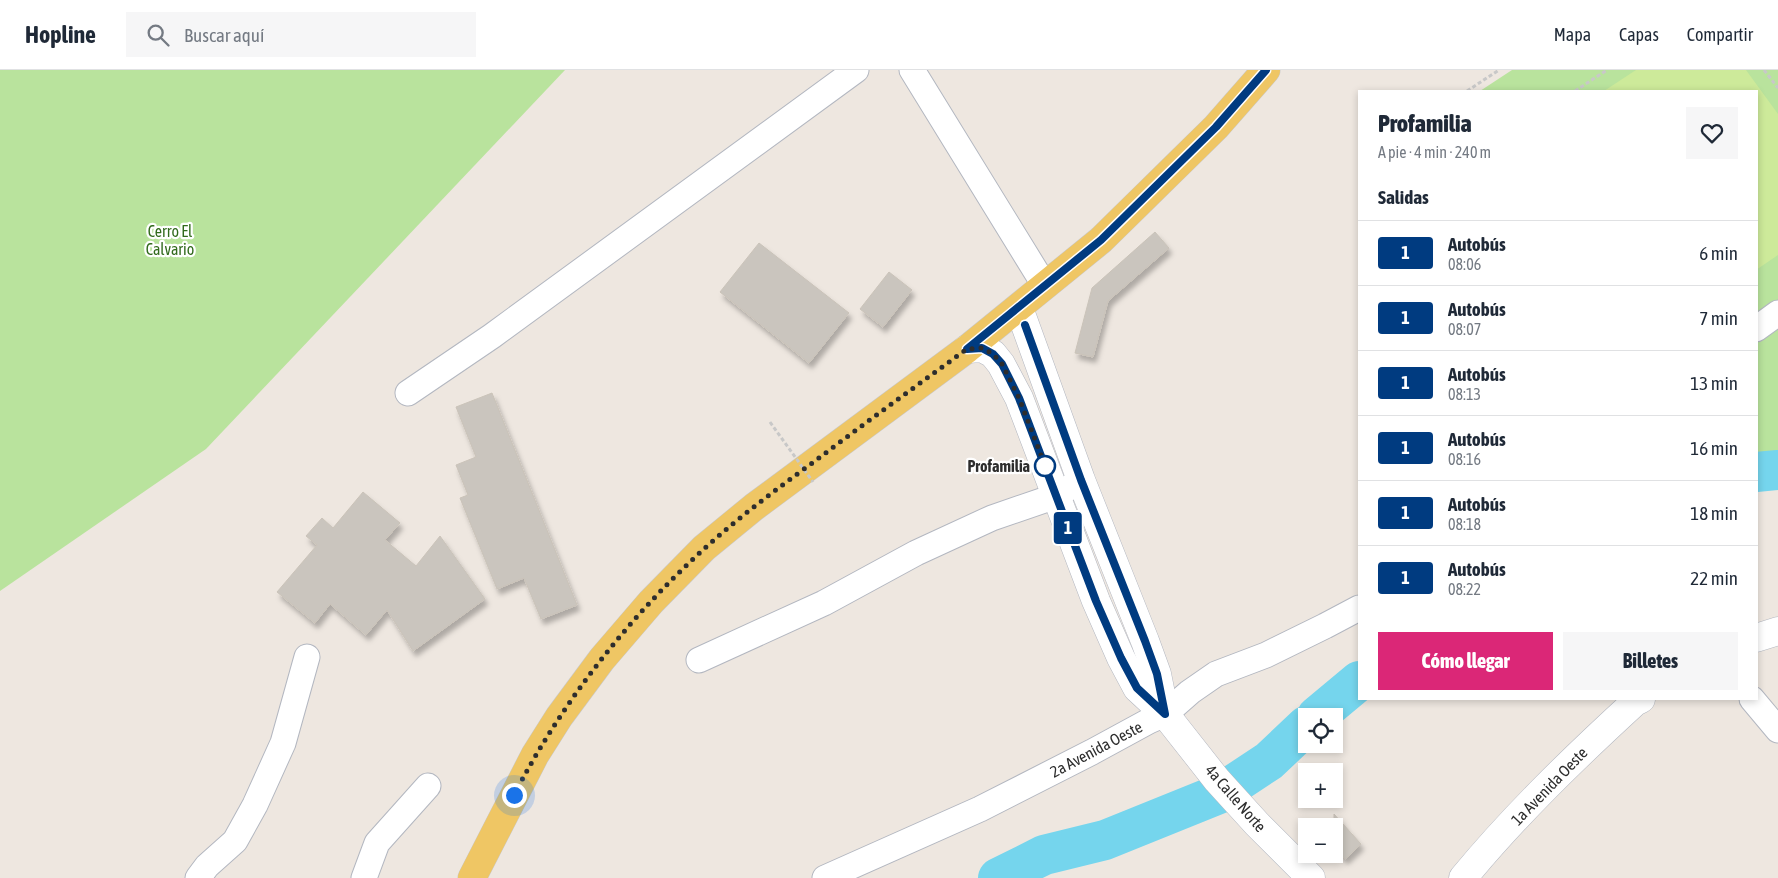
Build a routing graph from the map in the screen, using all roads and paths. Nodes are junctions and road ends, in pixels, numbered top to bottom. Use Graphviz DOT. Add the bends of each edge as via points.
graph roads {
  1 [pos="856,70"];
  2 [pos="912,70"];
  3 [pos="1266,70"];
  4 [pos="1499,70"];
  5 [pos="1607,70"];
  6 [pos="1764,70"];
  7 [pos="1778,88"];
  8 [pos="1469,90"];
  9 [pos="1577,90"];
  10 [pos="1045,286"];
  11 [pos="1019,308"];
  12 [pos="967,349"];
  13 [pos="408,393"];
  14 [pos="770,422"];
  15 [pos="1081,480"];
  16 [pos="813,482"];
  17 [pos="1056,496"];
  18 [pos="1358,609"];
  19 [pos="1778,631"];
  20 [pos="1758,637"];
  21 [pos="307,657"];
  22 [pos="699,660"];
  23 [pos="1639,700"];
  24 [pos="1753,700"];
  25 [pos="1171,721"];
  26 [pos="1778,730"];
  27 [pos="428,786"];
  28 [pos="198,878"];
  29 [pos="364,878"];
  30 [pos="472,878"];
  31 [pos="825,878"];
  32 [pos="1310,878"];
  33 [pos="1463,878"];
  1 -- 13 [label="street" via="492,336"];
  2 -- 10 [label="street"];
  3 -- 10 [label="main road" via="1216,127 1101,240"];
  4 -- 8 [label="path"];
  5 -- 9 [label="path"];
  6 -- 7 [label="path"];
  10 -- 11 [label="main road"];
  11 -- 12 [label="main road"];
  11 -- 15 [label="street, 4a Calle Norte"];
  12 -- 17 [label="street, 4a Calle Norte" via="982,348 1002,364 1019,398"];
  12 -- 30 [label="main road" via="754,507 704,548 651,602 602,659 559,717 535,755"];
  14 -- 16 [label="path, bridge"];
  15 -- 17 [label="street"];
  15 -- 25 [label="street, 4a Calle Norte" via="1145,641"];
  17 -- 22 [label="street" via="992,518"];
  17 -- 25 [label="street, 4a Calle Norte" via="1121,658 1137,688"];
  18 -- 25 [label="street, 2a Avenida Oeste" via="1266,655 1216,674 1190,692"];
  19 -- 20 [label="street"];
  21 -- 28 [label="street" via="283,743 255,805 235,841 206,866"];
  23 -- 33 [label="street, 1a Avenida Oeste" via="1568,764"];
  24 -- 26 [label="street"];
  25 -- 31 [label="street, 2a Avenida Oeste" via="1149,721 980,809"];
  25 -- 32 [label="street, 4a Calle Norte" via="1217,780"];
  27 -- 29 [label="street" via="377,843"];
}
